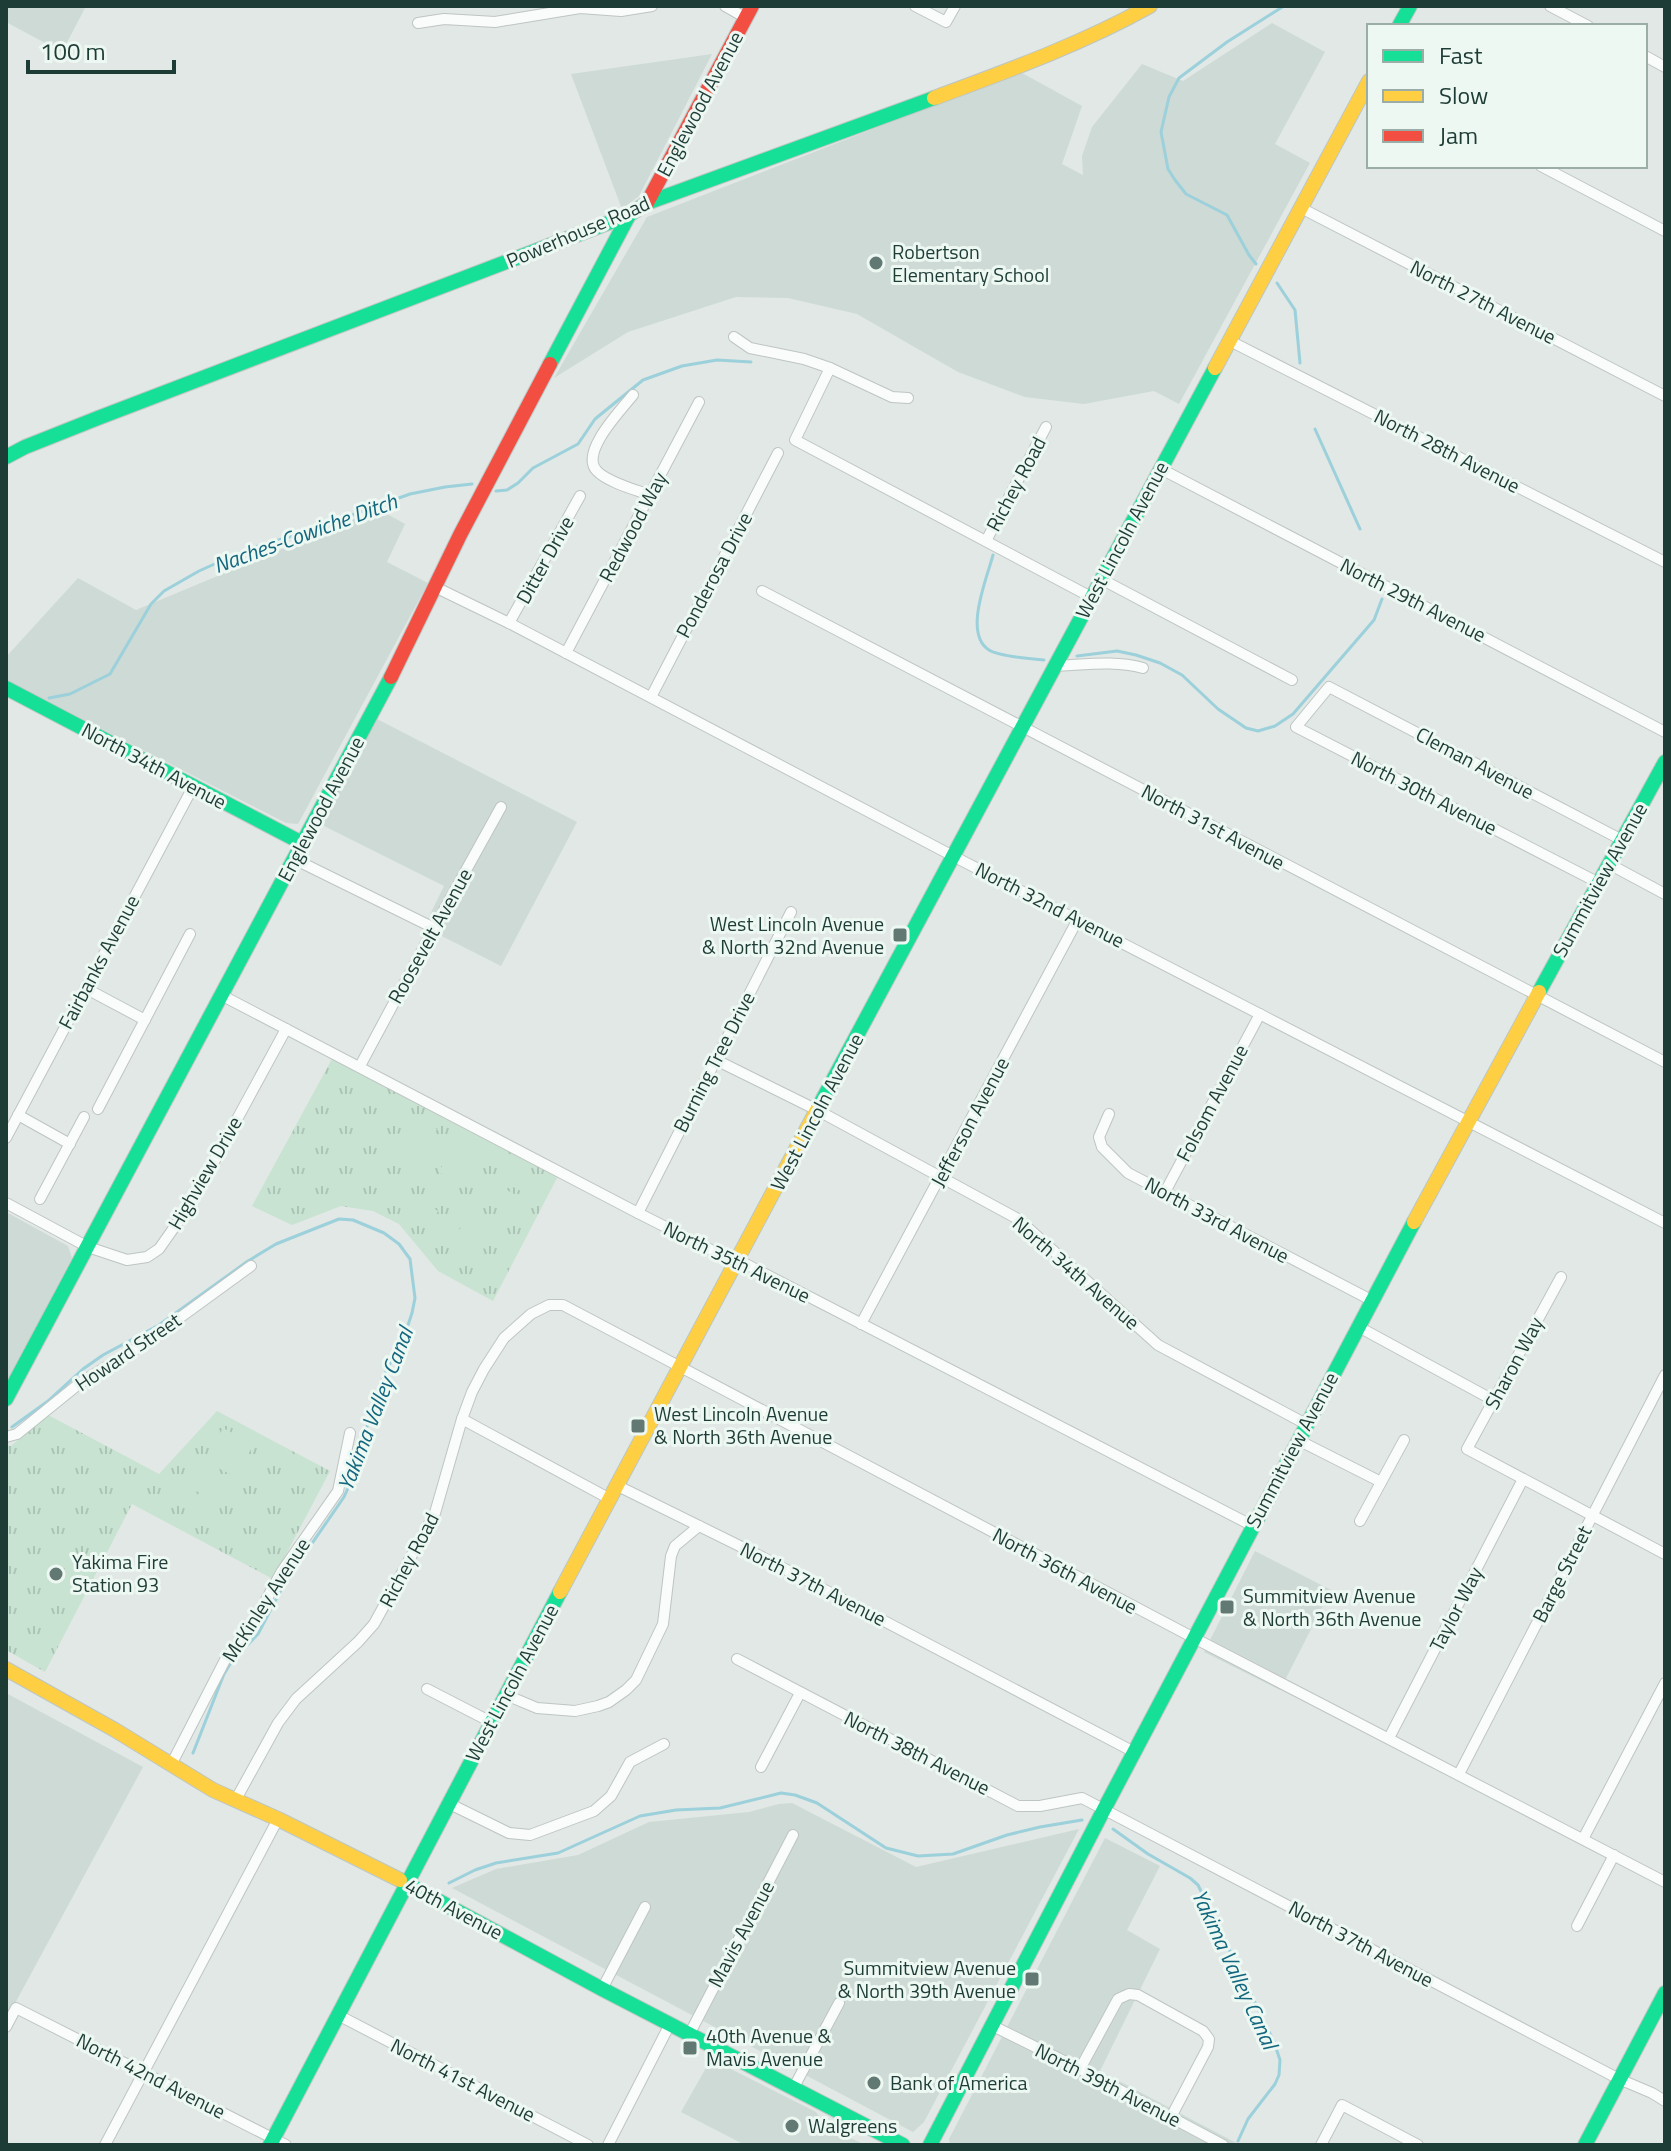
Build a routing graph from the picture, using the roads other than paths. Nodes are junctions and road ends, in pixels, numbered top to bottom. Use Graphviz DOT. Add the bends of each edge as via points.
graph roads {
  1 [pos="652,6"];
  2 [pos="725,6"];
  3 [pos="915,6"];
  4 [pos="955,6"];
  5 [pos="1150,6"];
  6 [pos="1410,6"];
  7 [pos="1550,6"];
  8 [pos="749,12"];
  9 [pos="418,23"];
  10 [pos="1400,24"];
  11 [pos="1584,24"];
  12 [pos="1647,57"];
  13 [pos="1665,67"];
  14 [pos="1367,85"];
  15 [pos="1545,168"];
  16 [pos="647,203"];
  17 [pos="1301,208"];
  18 [pos="629,215"];
  19 [pos="1665,231"];
  20 [pos="734,337"];
  21 [pos="1230,341"];
  22 [pos="830,368"];
  23 [pos="633,395"];
  24 [pos="1665,396"];
  25 [pos="908,398"];
  26 [pos="699,402"];
  27 [pos="1046,427"];
  28 [pos="778,453"];
  29 [pos="6,457"];
  30 [pos="1161,469"];
  31 [pos="650,495"];
  32 [pos="580,496"];
  33 [pos="986,541"];
  34 [pos="1665,562"];
  35 [pos="1101,579"];
  36 [pos="435,587"];
  37 [pos="762,591"];
  38 [pos="1091,597"];
  39 [pos="509,623"];
  40 [pos="566,653"];
  41 [pos="1054,666"];
  42 [pos="1143,668"];
  43 [pos="1292,680"];
  44 [pos="1329,687"];
  45 [pos="6,688"];
  46 [pos="651,697"];
  47 [pos="1022,727"];
  48 [pos="1665,732"];
  49 [pos="1665,762"];
  50 [pos="193,787"];
  51 [pos="501,807"];
  52 [pos="1622,840"];
  53 [pos="302,843"];
  54 [pos="953,856"];
  55 [pos="294,859"];
  56 [pos="1609,864"];
  57 [pos="1599,883"];
  58 [pos="1665,894"];
  59 [pos="791,912"];
  60 [pos="1078,919"];
  61 [pos="434,928"];
  62 [pos="190,934"];
  63 [pos="85,988"];
  64 [pos="223,996"];
  65 [pos="1537,996"];
  66 [pos="1260,1014"];
  67 [pos="145,1020"];
  68 [pos="286,1029"];
  69 [pos="716,1060"];
  70 [pos="1665,1062"];
  71 [pos="360,1066"];
  72 [pos="98,1109"];
  73 [pos="817,1110"];
  74 [pos="1109,1114"];
  75 [pos="18,1115"];
  76 [pos="84,1117"];
  77 [pos="1469,1122"];
  78 [pos="6,1138"];
  79 [pos="70,1144"];
  80 [pos="941,1177"];
  81 [pos="1165,1192"];
  82 [pos="40,1199"];
  83 [pos="6,1203"];
  84 [pos="638,1213"];
  85 [pos="1665,1223"];
  86 [pos="88,1247"];
  87 [pos="738,1260"];
  88 [pos="251,1266"];
  89 [pos="1561,1277"];
  90 [pos="1371,1300"];
  91 [pos="549,1305"];
  92 [pos="861,1324"];
  93 [pos="1357,1326"];
  94 [pos="681,1368"];
  95 [pos="1665,1375"];
  96 [pos="6,1399"];
  97 [pos="1493,1400"];
  98 [pos="462,1419"];
  99 [pos="1306,1424"];
  100 [pos="350,1433"];
  101 [pos="6,1437"];
  102 [pos="1298,1440"];
  103 [pos="1404,1440"];
  104 [pos="1523,1479"];
  105 [pos="1381,1482"];
  106 [pos="614,1492"];
  107 [pos="1592,1516"];
  108 [pos="1360,1521"];
  109 [pos="699,1526"];
  110 [pos="1253,1526"];
  111 [pos="1665,1554"];
  112 [pos="1194,1638"];
  113 [pos="737,1659"];
  114 [pos="6,1669"];
  115 [pos="1665,1683"];
  116 [pos="427,1689"];
  117 [pos="800,1693"];
  118 [pos="506,1695"];
  119 [pos="491,1722"];
  120 [pos="1389,1738"];
  121 [pos="664,1744"];
  122 [pos="1134,1752"];
  123 [pos="171,1765"];
  124 [pos="761,1767"];
  125 [pos="1459,1774"];
  126 [pos="235,1801"];
  127 [pos="448,1803"];
  128 [pos="1104,1809"];
  129 [pos="278,1819"];
  130 [pos="793,1835"];
  131 [pos="1583,1839"];
  132 [pos="1614,1855"];
  133 [pos="1665,1882"];
  134 [pos="406,1883"];
  135 [pos="645,1907"];
  136 [pos="1577,1926"];
  137 [pos="602,1989"];
  138 [pos="1665,1993"];
  139 [pos="839,2003"];
  140 [pos="338,2015"];
  141 [pos="670,2024"];
  142 [pos="991,2025"];
  143 [pos="6,2027"];
  144 [pos="690,2033"];
  145 [pos="1080,2069"];
  146 [pos="144,2072"];
  147 [pos="1619,2079"];
  148 [pos="794,2087"];
  149 [pos="1665,2101"];
  150 [pos="1171,2117"];
  151 [pos="277,2143"];
  152 [pos="105,2145"];
  153 [pos="588,2145"];
  154 [pos="608,2145"];
  155 [pos="903,2145"];
  156 [pos="930,2145"];
  157 [pos="1223,2145"];
  158 [pos="1321,2145"];
  159 [pos="1418,2145"];
  160 [pos="1585,2145"];
  1 -- 9 [label="street" via="621,11 580,8 495,22"];
  2 -- 8 [label="street"];
  3 -- 4 [label="street" via="946,22"];
  5 -- 16 [label="street, Powerhouse Road" via="1111,28 992,77"];
  6 -- 10 [label="street"];
  7 -- 11 [label="street"];
  8 -- 16 [label="street, Englewood Avenue"];
  12 -- 13 [label="street"];
  14 -- 17 [label="street, West Lincoln Avenue"];
  15 -- 19 [label="street"];
  16 -- 18 [label="street, Powerhouse Road"];
  17 -- 21 [label="street, West Lincoln Avenue"];
  17 -- 24 [label="street, North 27th Avenue"];
  18 -- 29 [label="street, Powerhouse Road"];
  18 -- 36 [label="street, Englewood Avenue"];
  20 -- 22 [label="street" via="750,348"];
  21 -- 30 [label="street, West Lincoln Avenue"];
  21 -- 34 [label="street, North 28th Avenue"];
  22 -- 25 [label="street" via="892,397"];
  22 -- 33 [label="street" via="795,440"];
  23 -- 31 [label="street" via="597,441 592,460 602,476"];
  26 -- 31 [label="street, Redwood Way"];
  27 -- 33 [label="street, Richey Road"];
  28 -- 46 [label="street, Ponderosa Drive"];
  30 -- 35 [label="street, West Lincoln Avenue"];
  30 -- 48 [label="street, North 29th Avenue"];
  31 -- 40 [label="street, Redwood Way"];
  32 -- 39 [label="street, Ditter Drive"];
  33 -- 38 [label="street"];
  35 -- 38 [label="street, West Lincoln Avenue"];
  35 -- 43 [label="street"];
  36 -- 39 [label="street, North 32nd Avenue"];
  36 -- 53 [label="street, Englewood Avenue"];
  37 -- 47 [label="street, North 31st Avenue"];
  38 -- 41 [label="street, West Lincoln Avenue"];
  39 -- 40 [label="street, North 32nd Avenue"];
  40 -- 46 [label="street, North 32nd Avenue"];
  41 -- 42 [label="street" via="1111,663"];
  41 -- 47 [label="street, West Lincoln Avenue"];
  44 -- 52 [label="street, Cleman Avenue"];
  44 -- 57 [label="street, North 30th Avenue" via="1296,727"];
  45 -- 50 [label="street, North 34th Avenue"];
  46 -- 54 [label="street, North 32nd Avenue"];
  47 -- 54 [label="street, West Lincoln Avenue"];
  47 -- 65 [label="street, North 31st Avenue"];
  49 -- 52 [label="street, Summitview Avenue"];
  50 -- 53 [label="street, North 34th Avenue"];
  50 -- 63 [label="street, Fairbanks Avenue"];
  51 -- 61 [label="street, Roosevelt Avenue"];
  52 -- 56 [label="street, Summitview Avenue"];
  53 -- 55 [label="street, Englewood Avenue"];
  54 -- 60 [label="street, North 32nd Avenue"];
  54 -- 73 [label="street, West Lincoln Avenue"];
  55 -- 61 [label="street"];
  55 -- 64 [label="street, Englewood Avenue"];
  56 -- 57 [label="street, Summitview Avenue"];
  56 -- 58 [label="street"];
  57 -- 65 [label="street, Summitview Avenue"];
  59 -- 69 [label="street, Burning Tree Drive"];
  60 -- 66 [label="street, North 32nd Avenue"];
  60 -- 80 [label="street, Jefferson Avenue"];
  61 -- 71 [label="street, Roosevelt Avenue"];
  62 -- 67 [label="street"];
  63 -- 67 [label="street"];
  63 -- 75 [label="street, Fairbanks Avenue"];
  64 -- 68 [label="street, North 35th Avenue"];
  64 -- 86 [label="street, Englewood Avenue"];
  65 -- 70 [label="street, North 31st Avenue"];
  65 -- 77 [label="street, Summitview Avenue"];
  66 -- 77 [label="street, North 32nd Avenue"];
  66 -- 81 [label="street, Folsom Avenue"];
  67 -- 72 [label="street"];
  68 -- 71 [label="street, North 35th Avenue"];
  68 -- 86 [label="street, Highview Drive" via="192,1202 159,1249 127,1260"];
  69 -- 73 [label="street, North 34th Avenue"];
  69 -- 84 [label="street, Burning Tree Drive"];
  71 -- 84 [label="street, North 35th Avenue"];
  73 -- 80 [label="street, North 34th Avenue"];
  73 -- 87 [label="street, West Lincoln Avenue"];
  74 -- 81 [label="street, North 33rd Avenue" via="1099,1137 1102,1147 1128,1173"];
  75 -- 78 [label="street, Fairbanks Avenue"];
  75 -- 79 [label="street"];
  76 -- 79 [label="street"];
  77 -- 85 [label="street, North 32nd Avenue"];
  77 -- 90 [label="street, Summitview Avenue"];
  79 -- 82 [label="street"];
  80 -- 92 [label="street, Jefferson Avenue"];
  80 -- 99 [label="street, North 34th Avenue" via="1018,1219 1158,1345"];
  81 -- 90 [label="street, North 33rd Avenue"];
  83 -- 86 [label="street"];
  84 -- 87 [label="street, North 35th Avenue"];
  86 -- 96 [label="street, Englewood Avenue"];
  87 -- 92 [label="street, North 35th Avenue"];
  87 -- 94 [label="street, West Lincoln Avenue"];
  88 -- 101 [label="street, Howard Street"];
  89 -- 97 [label="street, Sharon Way"];
  90 -- 93 [label="street, Summitview Avenue"];
  91 -- 94 [label="street, North 36th Avenue" via="563,1305"];
  91 -- 98 [label="street, Richey Road" via="504,1338"];
  92 -- 110 [label="street, North 35th Avenue"];
  93 -- 97 [label="street"];
  93 -- 99 [label="street, Summitview Avenue"];
  94 -- 106 [label="street, West Lincoln Avenue"];
  94 -- 112 [label="street, North 36th Avenue"];
  95 -- 107 [label="street, Barge Street"];
  97 -- 104 [label="street, Sharon Way" via="1467,1449"];
  98 -- 106 [label="street, North 37th Avenue"];
  98 -- 126 [label="street, Richey Road" via="435,1513 374,1624 296,1699"];
  99 -- 102 [label="street, Summitview Avenue"];
  100 -- 123 [label="street, McKinley Avenue" via="338,1491 225,1660"];
  102 -- 105 [label="street"];
  102 -- 110 [label="street, Summitview Avenue"];
  103 -- 105 [label="street"];
  104 -- 107 [label="street"];
  104 -- 120 [label="street, Taylor Way"];
  105 -- 108 [label="street"];
  106 -- 109 [label="street, North 37th Avenue"];
  106 -- 118 [label="street, West Lincoln Avenue"];
  107 -- 111 [label="street"];
  107 -- 125 [label="street, Barge Street"];
  109 -- 118 [label="street" via="675,1546 663,1624 626,1690 598,1706 575,1711 537,1708"];
  109 -- 122 [label="street, North 37th Avenue"];
  110 -- 112 [label="street, Summitview Avenue"];
  112 -- 120 [label="street, North 36th Avenue"];
  112 -- 122 [label="street, Summitview Avenue"];
  113 -- 117 [label="street, North 38th Avenue"];
  114 -- 123 [label="street, 40th Avenue"];
  115 -- 131 [label="street"];
  116 -- 119 [label="street"];
  117 -- 124 [label="street"];
  117 -- 128 [label="street, North 38th Avenue" via="1018,1806 1082,1798"];
  118 -- 119 [label="street, West Lincoln Avenue"];
  119 -- 127 [label="street, West Lincoln Avenue"];
  120 -- 125 [label="street, North 36th Avenue"];
  121 -- 127 [label="street" via="630,1762 611,1796 594,1811 530,1835 509,1833"];
  122 -- 128 [label="street, Summitview Avenue"];
  123 -- 126 [label="street, 40th Avenue"];
  125 -- 131 [label="street, North 36th Avenue"];
  126 -- 129 [label="street, 40th Avenue"];
  127 -- 134 [label="street, West Lincoln Avenue"];
  128 -- 142 [label="street, Summitview Avenue"];
  128 -- 147 [label="street, North 37th Avenue"];
  129 -- 134 [label="street, 40th Avenue"];
  129 -- 146 [label="street"];
  130 -- 144 [label="street, Mavis Avenue"];
  131 -- 132 [label="street, North 36th Avenue"];
  132 -- 133 [label="street, North 36th Avenue"];
  132 -- 136 [label="street"];
  134 -- 137 [label="street, 40th Avenue"];
  134 -- 140 [label="street, West Lincoln Avenue"];
  135 -- 137 [label="street"];
  137 -- 141 [label="street, 40th Avenue"];
  138 -- 147 [label="street"];
  139 -- 148 [label="street"];
  140 -- 151 [label="street, West Lincoln Avenue"];
  140 -- 153 [label="street, North 41st Avenue"];
  141 -- 144 [label="street, 40th Avenue"];
  141 -- 154 [label="street"];
  142 -- 145 [label="street, North 39th Avenue"];
  142 -- 156 [label="street, Summitview Avenue"];
  143 -- 146 [label="street, North 42nd Avenue" via="16,2008"];
  144 -- 148 [label="street, 40th Avenue"];
  145 -- 150 [label="street, North 39th Avenue"];
  145 -- 150 [label="street" via="1118,1999 1138,1995 1209,2039"];
  146 -- 151 [label="street, North 42nd Avenue"];
  146 -- 152 [label="street"];
  147 -- 149 [label="street, North 37th Avenue"];
  147 -- 160 [label="street"];
  148 -- 155 [label="street, 40th Avenue"];
  150 -- 157 [label="street, North 39th Avenue"];
  158 -- 159 [label="street" via="1342,2105"];
}
